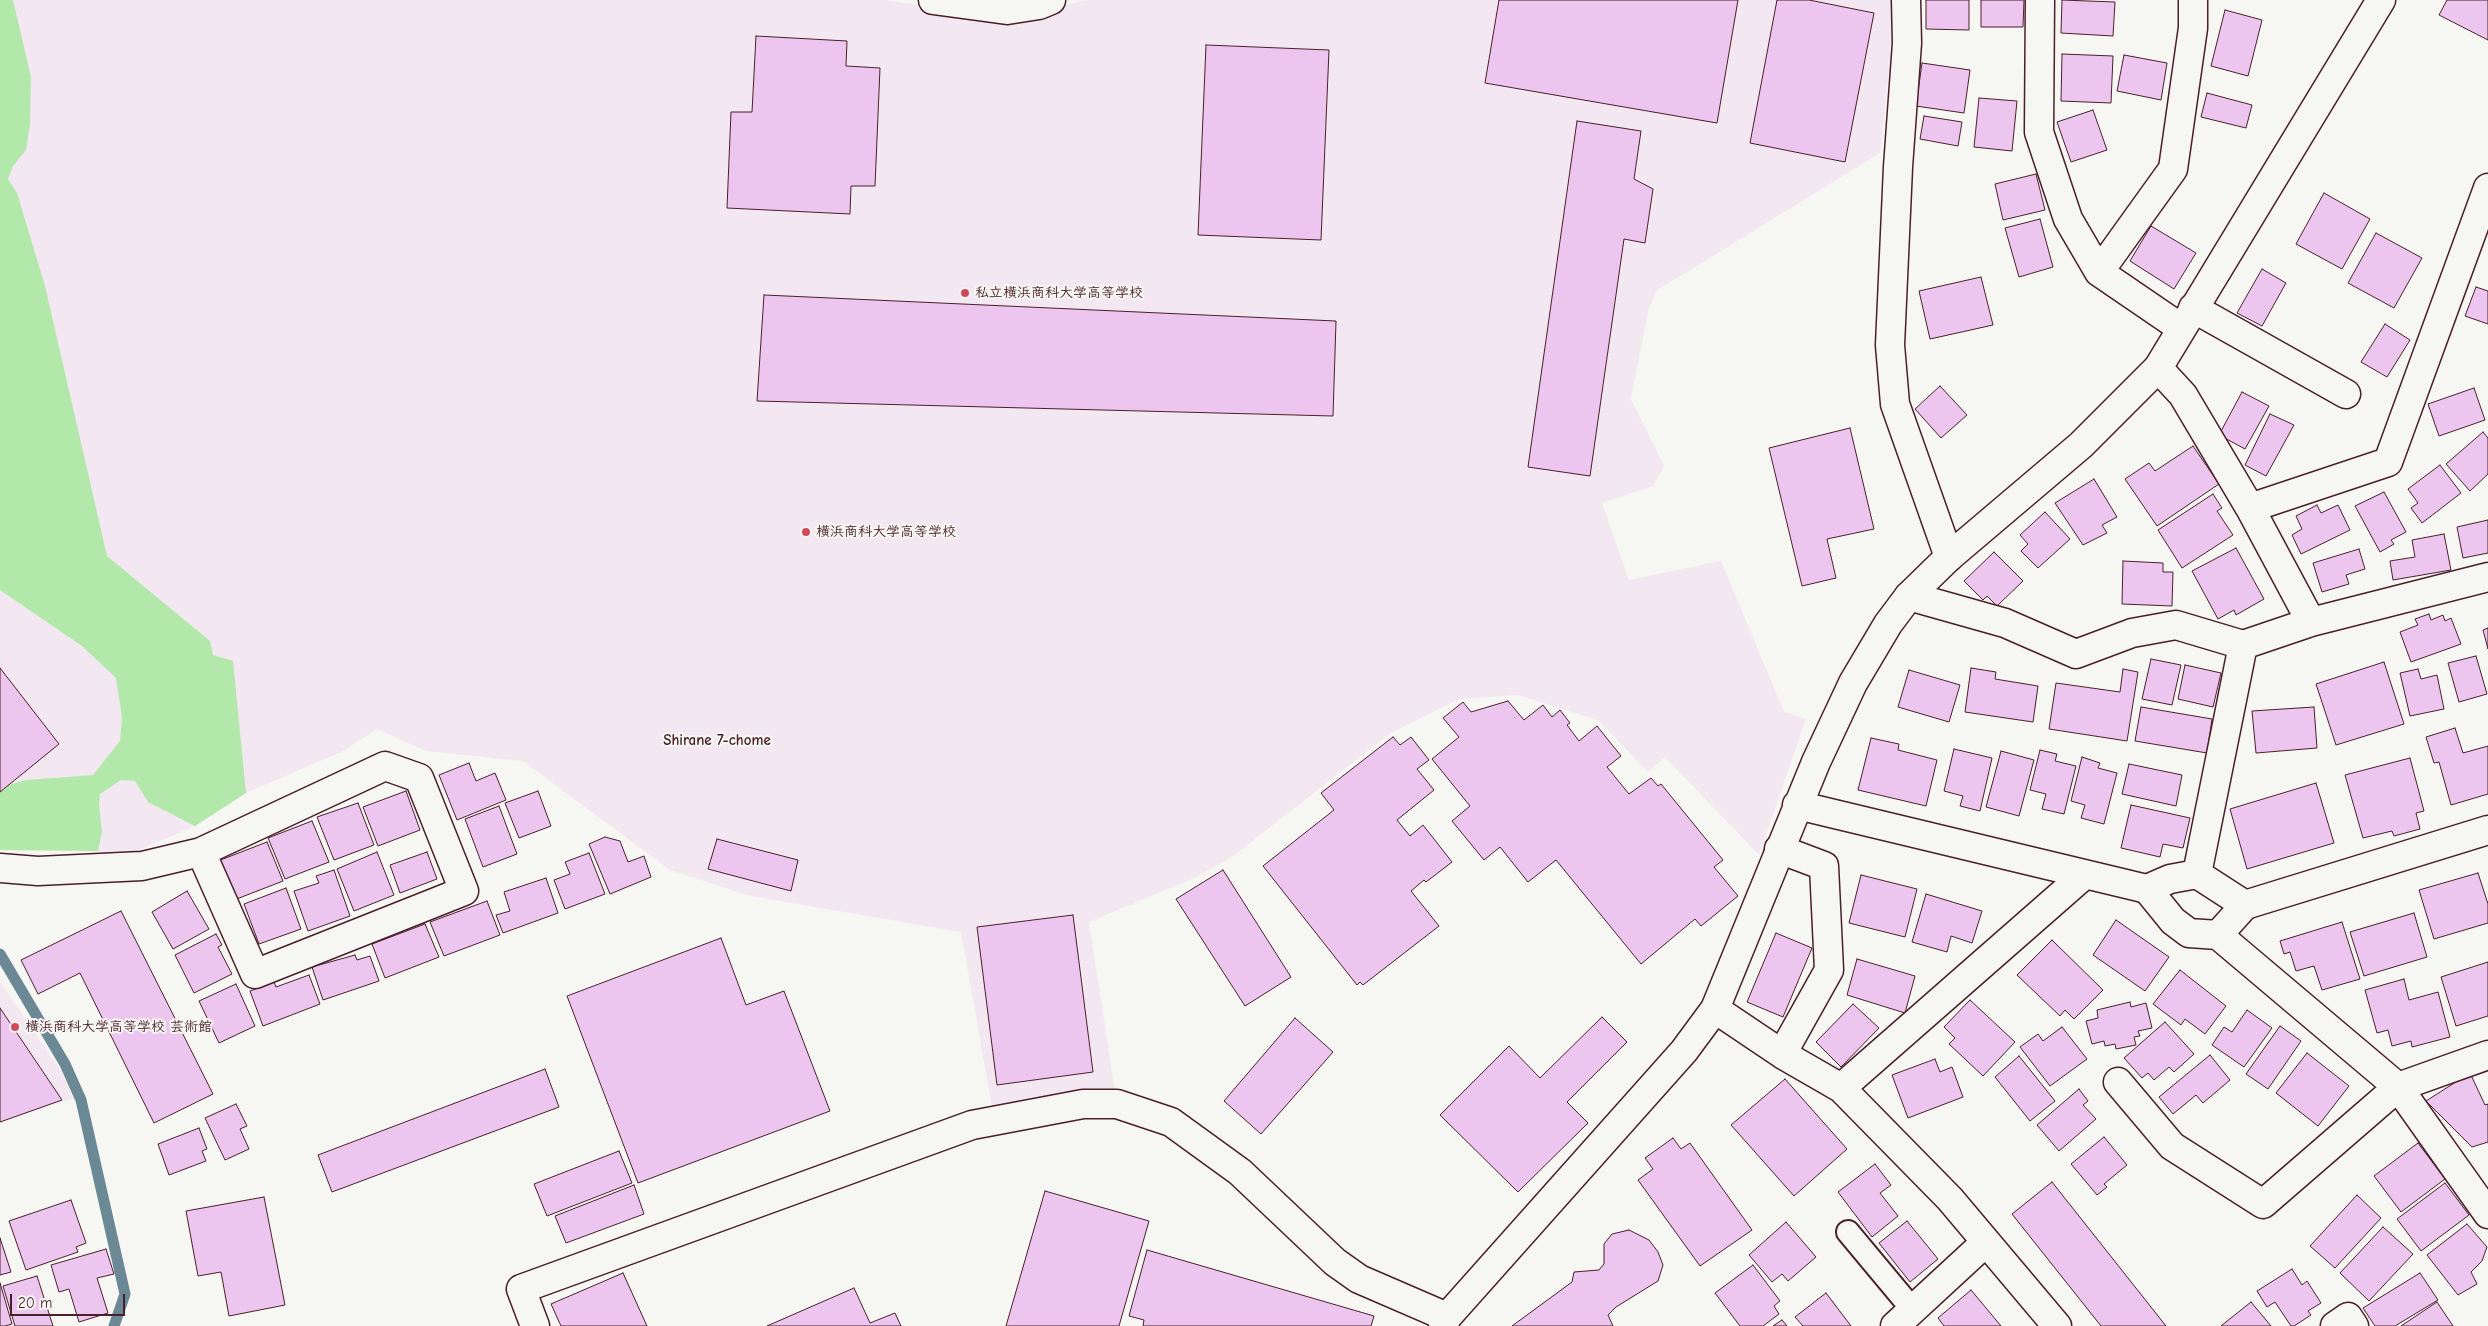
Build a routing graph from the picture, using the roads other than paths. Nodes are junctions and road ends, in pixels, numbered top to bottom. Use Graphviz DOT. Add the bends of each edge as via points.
graph roads {
  1 [pos="933,0"];
  2 [pos="1051,0"];
  3 [pos="1906,0"];
  4 [pos="2040,0"];
  5 [pos="2194,0"];
  6 [pos="2381,0"];
  7 [pos="1007,5"];
  8 [pos="2488,188"];
  9 [pos="2099,272"];
  10 [pos="2187,318"];
  11 [pos="2158,368"];
  12 [pos="2346,394"];
  13 [pos="2250,508"];
  14 [pos="1950,557"];
  15 [pos="2488,577"];
  16 [pos="1910,596"];
  17 [pos="2312,622"];
  18 [pos="2243,645"];
  19 [pos="1797,805"];
  20 [pos="2488,830"];
  21 [pos="1780,849"];
  22 [pos="201,852"];
  23 [pos="0,868"];
  24 [pos="2197,874"];
  25 [pos="2084,875"];
  26 [pos="2147,889"];
  27 [pos="2245,905"];
  28 [pos="2218,935"];
  29 [pos="1715,1009"];
  30 [pos="1782,1054"];
  31 [pos="2488,1055"];
  32 [pos="2118,1082"];
  33 [pos="2398,1087"];
  34 [pos="1841,1088"];
  35 [pos="2488,1214"];
  36 [pos="1848,1232"];
  37 [pos="1986,1242"];
  38 [pos="1904,1318"];
  39 [pos="1445,1321"];
  40 [pos="535,1326"];
  41 [pos="2057,1326"];
  42 [pos="2335,1326"];
  43 [pos="2354,1326"];
  1 -- 7 [label="street"];
  2 -- 7 [label="street" via="1039,5"];
  3 -- 14 [label="street" via="1907,43 1890,345 1893,384 1895,404"];
  4 -- 9 [label="street" via="2039,132 2068,219"];
  5 -- 9 [label="street" via="2173,169"];
  6 -- 10 [label="street"];
  8 -- 13 [label="street" via="2388,462"];
  9 -- 10 [label="street"];
  10 -- 11 [label="street"];
  10 -- 12 [label="street"];
  11 -- 13 [label="street" via="2183,395"];
  11 -- 14 [label="street" via="2081,445"];
  13 -- 17 [label="street"];
  14 -- 16 [label="street"];
  15 -- 17 [label="street"];
  16 -- 18 [label="street" via="2005,624 2076,654 2132,632 2176,625"];
  16 -- 19 [label="street" via="1888,624 1853,683"];
  17 -- 18 [label="street"];
  18 -- 24 [label="street"];
  19 -- 21 [label="street"];
  19 -- 25 [label="street"];
  20 -- 27 [label="street"];
  21 -- 29 [label="street"];
  21 -- 30 [label="street" via="1824,866 1829,970"];
  22 -- 22 [label="street" via="385,766 418,778 464,891 256,974"];
  22 -- 23 [label="street" via="142,866 38,871"];
  24 -- 26 [label="street" via="2170,878"];
  24 -- 27 [label="street"];
  25 -- 26 [label="street"];
  25 -- 34 [label="street"];
  26 -- 28 [label="street" via="2173,921 2189,933"];
  27 -- 28 [label="street"];
  28 -- 33 [label="street"];
  29 -- 30 [label="street"];
  29 -- 39 [label="street" via="1684,1051"];
  30 -- 34 [label="street"];
  31 -- 33 [label="street"];
  32 -- 33 [label="street" via="2172,1146 2263,1204"];
  33 -- 35 [label="street"];
  34 -- 37 [label="street" via="1950,1199"];
  36 -- 38 [label="lane"];
  37 -- 38 [label="street"];
  37 -- 41 [label="street"];
  39 -- 40 [label="street" via="1358,1279 1240,1172 1171,1122 1117,1104 1083,1104 972,1125 521,1289"];
  42 -- 43 [label="street" via="2348,1317"];
}
